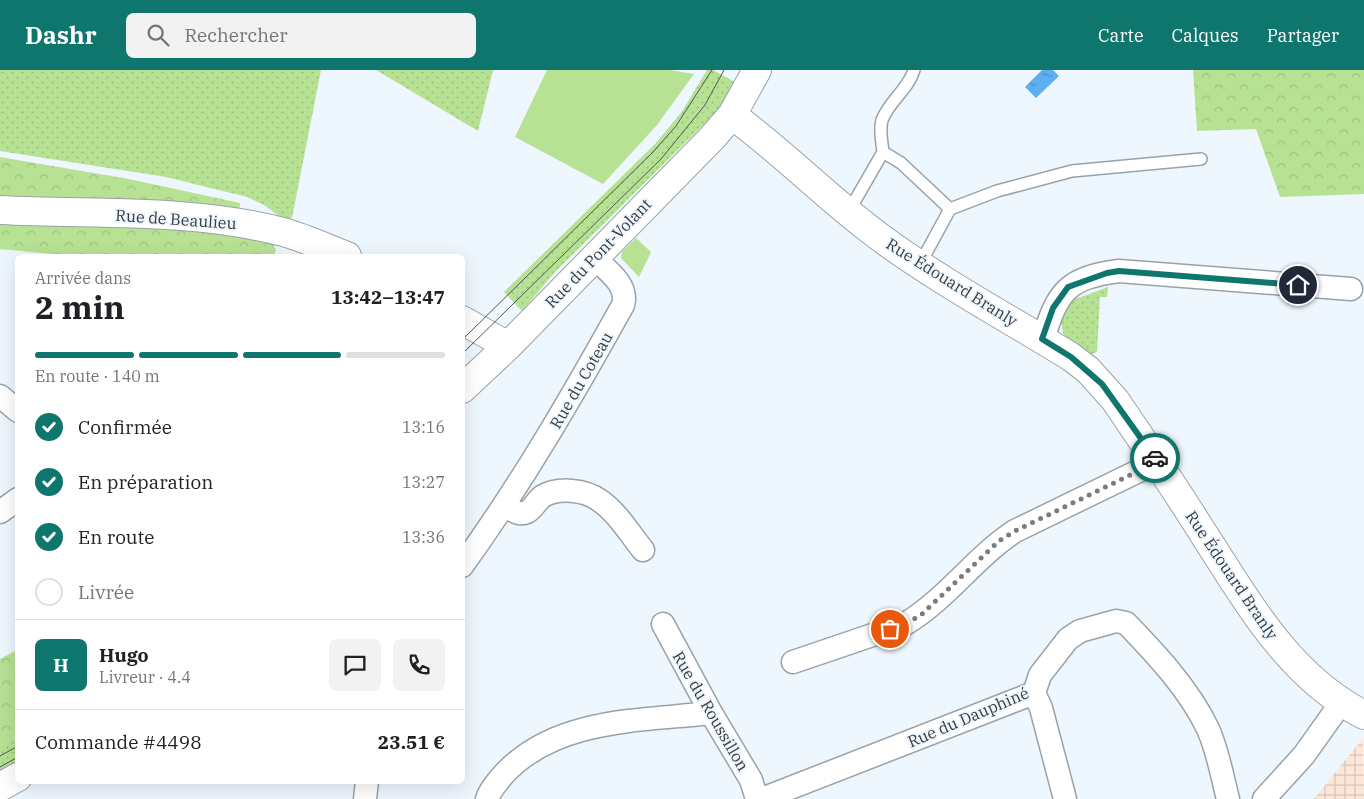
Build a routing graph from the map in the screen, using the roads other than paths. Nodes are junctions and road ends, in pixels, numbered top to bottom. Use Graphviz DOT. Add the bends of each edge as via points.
graph roads {
  1 [pos="757,70"];
  2 [pos="914,70"];
  3 [pos="732,115"];
  4 [pos="883,152"];
  5 [pos="1201,159"];
  6 [pos="950,209"];
  7 [pos="0,210"];
  8 [pos="849,211"];
  9 [pos="342,254"];
  10 [pos="593,257"];
  11 [pos="920,264"];
  12 [pos="1351,289"];
  13 [pos="465,322"];
  14 [pos="1042,339"];
  15 [pos="508,346"];
  16 [pos="465,386"];
  17 [pos="1157,462"];
  18 [pos="15,501"];
  19 [pos="506,506"];
  20 [pos="0,512"];
  21 [pos="643,550"];
  22 [pos="465,562"];
  23 [pos="663,624"];
  24 [pos="793,662"];
  25 [pos="1034,693"];
  26 [pos="1352,709"];
  27 [pos="711,713"];
  28 [pos="15,779"];
  29 [pos="367,784"];
  30 [pos="0,787"];
  31 [pos="365,799"];
  32 [pos="487,799"];
  33 [pos="756,799"];
  34 [pos="762,799"];
  35 [pos="1065,799"];
  36 [pos="1228,799"];
  37 [pos="1264,799"];
  1 -- 3 [label="street, Rue du Pont-Volant"];
  2 -- 4 [label="lane" via="911,81 883,120"];
  3 -- 8 [label="street, Rue Édouard Branly"];
  3 -- 10 [label="street, Rue du Pont-Volant"];
  4 -- 6 [label="lane" via="901,163"];
  4 -- 8 [label="lane"];
  5 -- 6 [label="lane" via="1072,171 997,191"];
  6 -- 11 [label="lane"];
  7 -- 9 [label="street, Rue de Beaulieu" via="161,215 230,222 286,232"];
  8 -- 11 [label="street, Rue Édouard Branly"];
  10 -- 15 [label="street, Rue du Pont-Volant"];
  10 -- 19 [label="street, Rue du Coteau" via="625,292 623,305"];
  11 -- 14 [label="street, Rue Édouard Branly"];
  12 -- 14 [label="street" via="1119,271 1068,287 1053,308"];
  13 -- 15 [label="street"];
  14 -- 17 [label="street, Rue Édouard Branly" via="1071,357 1102,384"];
  15 -- 16 [label="street, Rue du Pont-Volant"];
  17 -- 24 [label="street" via="999,541 921,615 905,624"];
  17 -- 26 [label="street, Rue Édouard Branly" via="1266,629 1300,670"];
  18 -- 20 [label="street"];
  19 -- 21 [label="street" via="527,512 553,492 577,491 607,506"];
  19 -- 22 [label="street, Rue du Coteau"];
  23 -- 27 [label="street, Rue du Roussillon"];
  25 -- 34 [label="street, Rue du Dauphiné"];
  25 -- 35 [label="street" via="1041,708"];
  25 -- 36 [label="street, Rue du Dauphiné" via="1040,675 1068,639 1080,631 1116,621 1126,623 1170,672 1199,712 1209,731"];
  26 -- 37 [label="street"];
  27 -- 32 [label="street" via="585,728 561,736 535,748 515,763 497,782"];
  27 -- 33 [label="street, Rue du Roussillon" via="751,780"];
  28 -- 30 [label="street"];
  29 -- 31 [label="street"];
}
